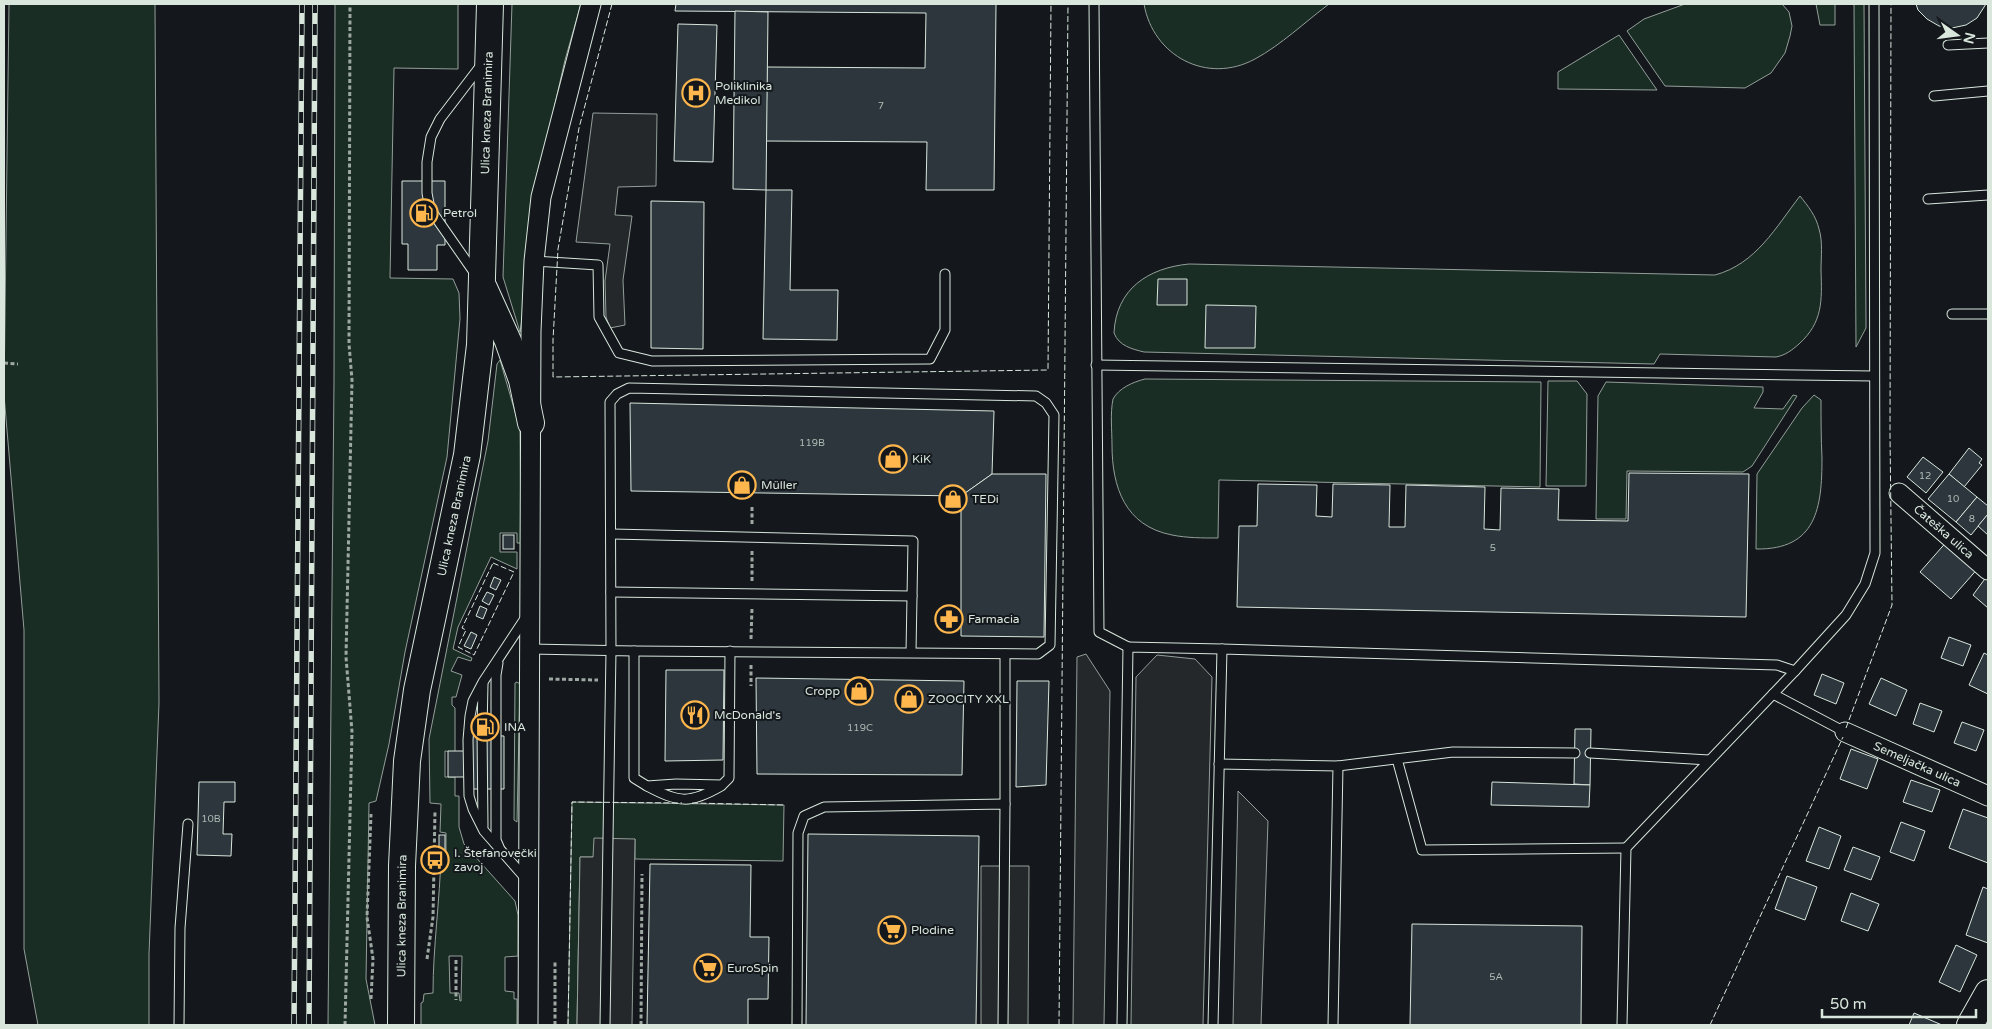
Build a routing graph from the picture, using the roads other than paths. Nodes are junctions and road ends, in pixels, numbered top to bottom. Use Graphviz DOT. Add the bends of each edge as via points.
graph roads {
  1 [pos="490,4"];
  2 [pos="591,4"];
  3 [pos="1094,4"];
  4 [pos="1874,4"];
  5 [pos="1988,43"];
  6 [pos="1948,45"];
  7 [pos="488,56"];
  8 [pos="1988,92"];
  9 [pos="1934,96"];
  10 [pos="1988,195"];
  11 [pos="1928,199"];
  12 [pos="534,260"];
  13 [pos="945,274"];
  14 [pos="482,285"];
  15 [pos="1952,314"];
  16 [pos="1988,314"];
  17 [pos="1096,365"];
  18 [pos="1874,376"];
  19 [pos="531,423"];
  20 [pos="1899,493"];
  21 [pos="612,534"];
  22 [pos="1988,570"];
  23 [pos="611,592"];
  24 [pos="912,596"];
  25 [pos="530,611"];
  26 [pos="1128,648"];
  27 [pos="530,649"];
  28 [pos="1222,649"];
  29 [pos="611,650"];
  30 [pos="634,651"];
  31 [pos="730,651"];
  32 [pos="911,652"];
  33 [pos="1005,654"];
  34 [pos="499,659"];
  35 [pos="1795,671"];
  36 [pos="484,682"];
  37 [pos="1773,694"];
  38 [pos="1845,732"];
  39 [pos="1575,753"];
  40 [pos="1590,753"];
  41 [pos="1397,759"];
  42 [pos="1709,760"];
  43 [pos="1220,764"];
  44 [pos="1338,766"];
  45 [pos="722,785"];
  46 [pos="647,786"];
  47 [pos="1988,796"];
  48 [pos="1005,804"];
  49 [pos="188,824"];
  50 [pos="484,831"];
  51 [pos="499,848"];
  52 [pos="1626,848"];
  53 [pos="530,884"];
  54 [pos="1988,993"];
  55 [pos="179,1025"];
  56 [pos="401,1025"];
  57 [pos="528,1025"];
  58 [pos="605,1025"];
  59 [pos="797,1025"];
  60 [pos="1002,1025"];
  61 [pos="1122,1025"];
  62 [pos="1213,1025"];
  63 [pos="1332,1025"];
  64 [pos="1622,1025"];
  65 [pos="1970,1025"];
  1 -- 7 [label="main road, Ulica kneza Branimira"];
  2 -- 12 [label="street" via="541,197"];
  3 -- 17 [label="lane"];
  4 -- 18 [label="lane"];
  5 -- 6 [label="lane"];
  7 -- 14 [label="main road, Ulica kneza Branimira"];
  7 -- 14 [label="lane" via="440,119 431,137 426,162 426,193 430,209"];
  8 -- 9 [label="lane"];
  10 -- 11 [label="lane"];
  12 -- 13 [label="lane" via="598,265 600,317 619,354 652,362 930,359 945,330"];
  12 -- 19 [label="street"];
  14 -- 19 [label="main road" via="522,380"];
  14 -- 56 [label="main road, Ulica kneza Branimira" via="472,419 417,690 407,761"];
  15 -- 16 [label="lane"];
  17 -- 18 [label="lane"];
  17 -- 26 [label="lane" via="1099,632"];
  18 -- 35 [label="lane" via="1875,553 1865,584 1846,615"];
  19 -- 25 [label="street"];
  20 -- 22 [label="street, Čateška ulica"];
  21 -- 23 [label="lane"];
  21 -- 24 [label="lane" via="913,541"];
  21 -- 33 [label="lane" via="610,402 629,388 1036,396 1054,415 1050,645 1038,654"];
  23 -- 24 [label="lane"];
  23 -- 29 [label="lane"];
  24 -- 32 [label="lane"];
  25 -- 27 [label="street"];
  25 -- 34 [label="lane"];
  26 -- 28 [label="lane"];
  26 -- 61 [label="lane"];
  27 -- 29 [label="lane"];
  27 -- 53 [label="street"];
  28 -- 35 [label="lane" via="1777,665"];
  28 -- 43 [label="lane"];
  29 -- 30 [label="lane"];
  29 -- 58 [label="lane"];
  30 -- 31 [label="lane"];
  30 -- 46 [label="lane" via="634,778"];
  31 -- 32 [label="lane"];
  31 -- 45 [label="lane" via="730,778"];
  32 -- 33 [label="lane"];
  33 -- 48 [label="lane"];
  34 -- 36 [label="lane"];
  34 -- 51 [label="lane" via="496,675 496,840"];
  35 -- 37 [label="lane"];
  36 -- 50 [label="lane"];
  36 -- 50 [label="lane" via="474,701 468,740 469,796"];
  37 -- 38 [label="lane"];
  37 -- 42 [label="lane"];
  38 -- 47 [label="street, Semeljačka ulica"];
  39 -- 41 [label="lane" via="1453,752"];
  40 -- 42 [label="lane"];
  41 -- 44 [label="lane"];
  41 -- 52 [label="lane" via="1422,850"];
  42 -- 52 [label="lane"];
  43 -- 44 [label="lane"];
  43 -- 62 [label="lane"];
  44 -- 63 [label="lane"];
  45 -- 46 [label="lane"];
  45 -- 46 [label="lane" via="694,799 674,798"];
  48 -- 59 [label="lane" via="824,807 804,816 798,833"];
  48 -- 60 [label="lane"];
  49 -- 55 [label="lane" via="180,928"];
  50 -- 51 [label="lane"];
  51 -- 53 [label="lane"];
  52 -- 64 [label="lane"];
  53 -- 57 [label="street"];
  54 -- 65 [label="main road"];
}
